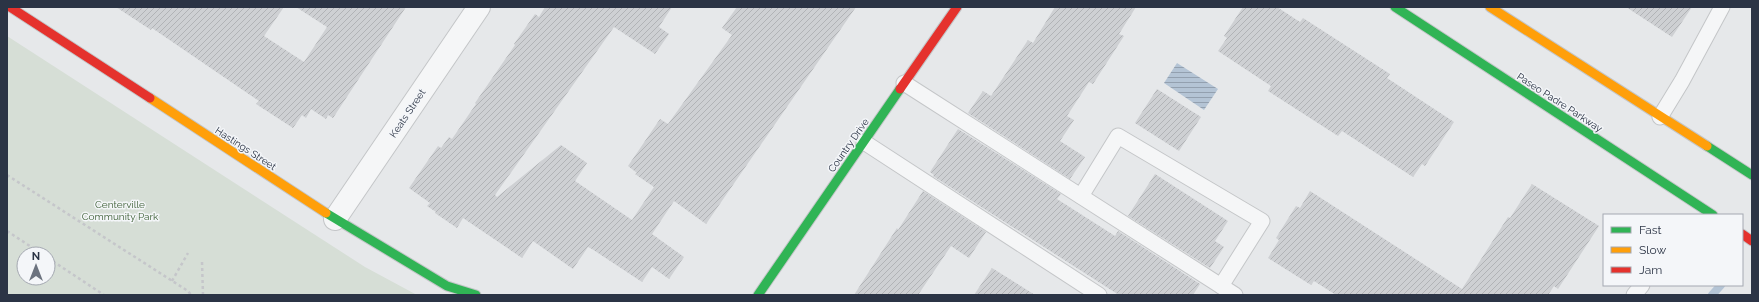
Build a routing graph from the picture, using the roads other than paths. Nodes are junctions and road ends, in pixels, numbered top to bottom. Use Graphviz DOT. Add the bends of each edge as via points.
graph roads {
  1 [pos="10,7"];
  2 [pos="478,7"];
  3 [pos="957,7"];
  4 [pos="1395,7"];
  5 [pos="1490,7"];
  6 [pos="1722,7"];
  7 [pos="904,83"];
  8 [pos="1660,116"];
  9 [pos="864,142"];
  10 [pos="1752,175"];
  11 [pos="1081,196"];
  12 [pos="1706,213"];
  13 [pos="335,219"];
  14 [pos="1743,235"];
  15 [pos="1752,241"];
  16 [pos="1221,286"];
  17 [pos="1641,286"];
  18 [pos="476,295"];
  19 [pos="758,295"];
  20 [pos="1098,295"];
  21 [pos="1235,295"];
  22 [pos="1634,295"];
  1 -- 13 [label="street, Hastings Street"];
  2 -- 13 [label="street, Keats Street"];
  3 -- 7 [label="street, Country Drive"];
  4 -- 12 [label="street, Paseo Padre Parkway"];
  5 -- 8 [label="street"];
  6 -- 8 [label="lane" via="1682,82"];
  7 -- 9 [label="street, Country Drive"];
  7 -- 11 [label="lane"];
  8 -- 10 [label="street"];
  9 -- 19 [label="street, Country Drive"];
  9 -- 20 [label="lane"];
  11 -- 16 [label="lane"];
  11 -- 16 [label="lane" via="1118,136 1262,221"];
  13 -- 18 [label="street, Hastings Street" via="446,286"];
  14 -- 15 [label="street"];
  16 -- 21 [label="lane"];
  17 -- 22 [label="lane"];
}
